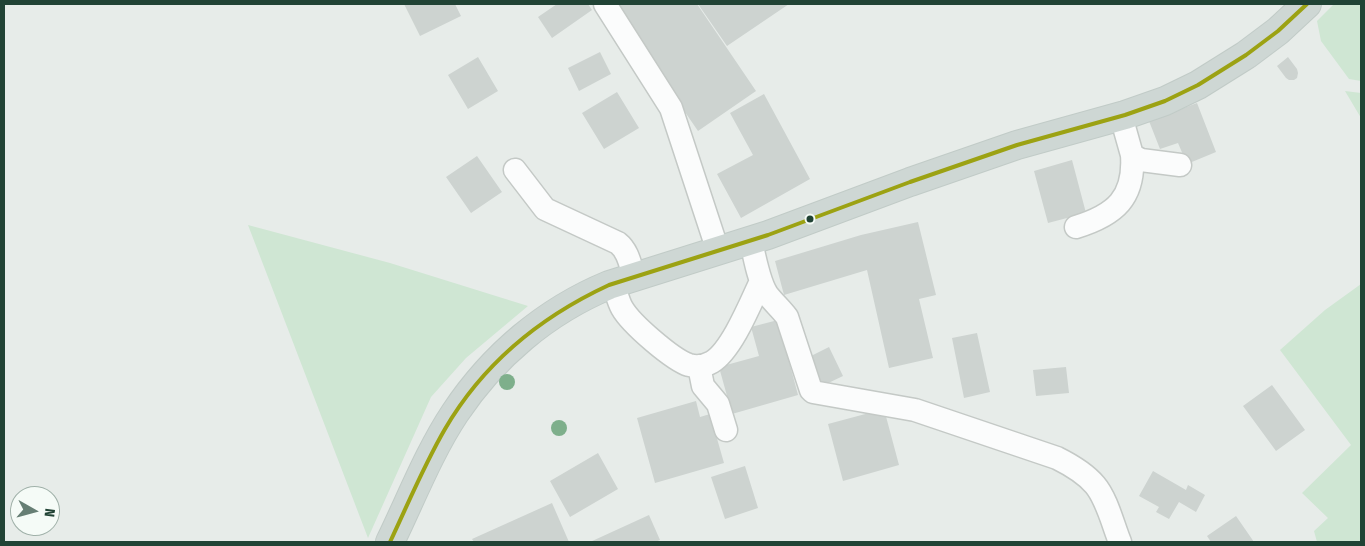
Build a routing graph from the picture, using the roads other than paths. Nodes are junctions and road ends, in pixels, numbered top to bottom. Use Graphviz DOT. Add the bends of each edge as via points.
graph roads {
  1 [pos="605,4"];
  2 [pos="1307,4"];
  3 [pos="1121,116"];
  4 [pos="1132,155"];
  5 [pos="1180,165"];
  6 [pos="515,170"];
  7 [pos="1076,227"];
  8 [pos="751,241"];
  9 [pos="718,251"];
  10 [pos="623,280"];
  11 [pos="761,281"];
  12 [pos="699,366"];
  13 [pos="726,430"];
  14 [pos="390,542"];
  15 [pos="1120,542"];
  1 -- 9 [label="street" via="671,108"];
  2 -- 3 [label="main road" via="1270,37 1219,73 1181,94"];
  3 -- 4 [label="street"];
  3 -- 8 [label="main road" via="1017,145"];
  4 -- 5 [label="street" via="1141,160"];
  4 -- 7 [label="street" via="1131,180 1121,203 1107,215"];
  6 -- 10 [label="street" via="545,209 623,246 626,251"];
  8 -- 9 [label="main road"];
  8 -- 11 [label="street"];
  9 -- 10 [label="main road"];
  10 -- 12 [label="street" via="622,309 677,360"];
  10 -- 14 [label="main road" via="589,293 558,311 517,341 483,376 444,432"];
  11 -- 12 [label="street" via="724,351 713,362"];
  11 -- 15 [label="street" via="766,293 787,318 813,392 915,410 1057,458 1087,476 1096,486"];
  12 -- 13 [label="street" via="703,386 718,404"];
}
